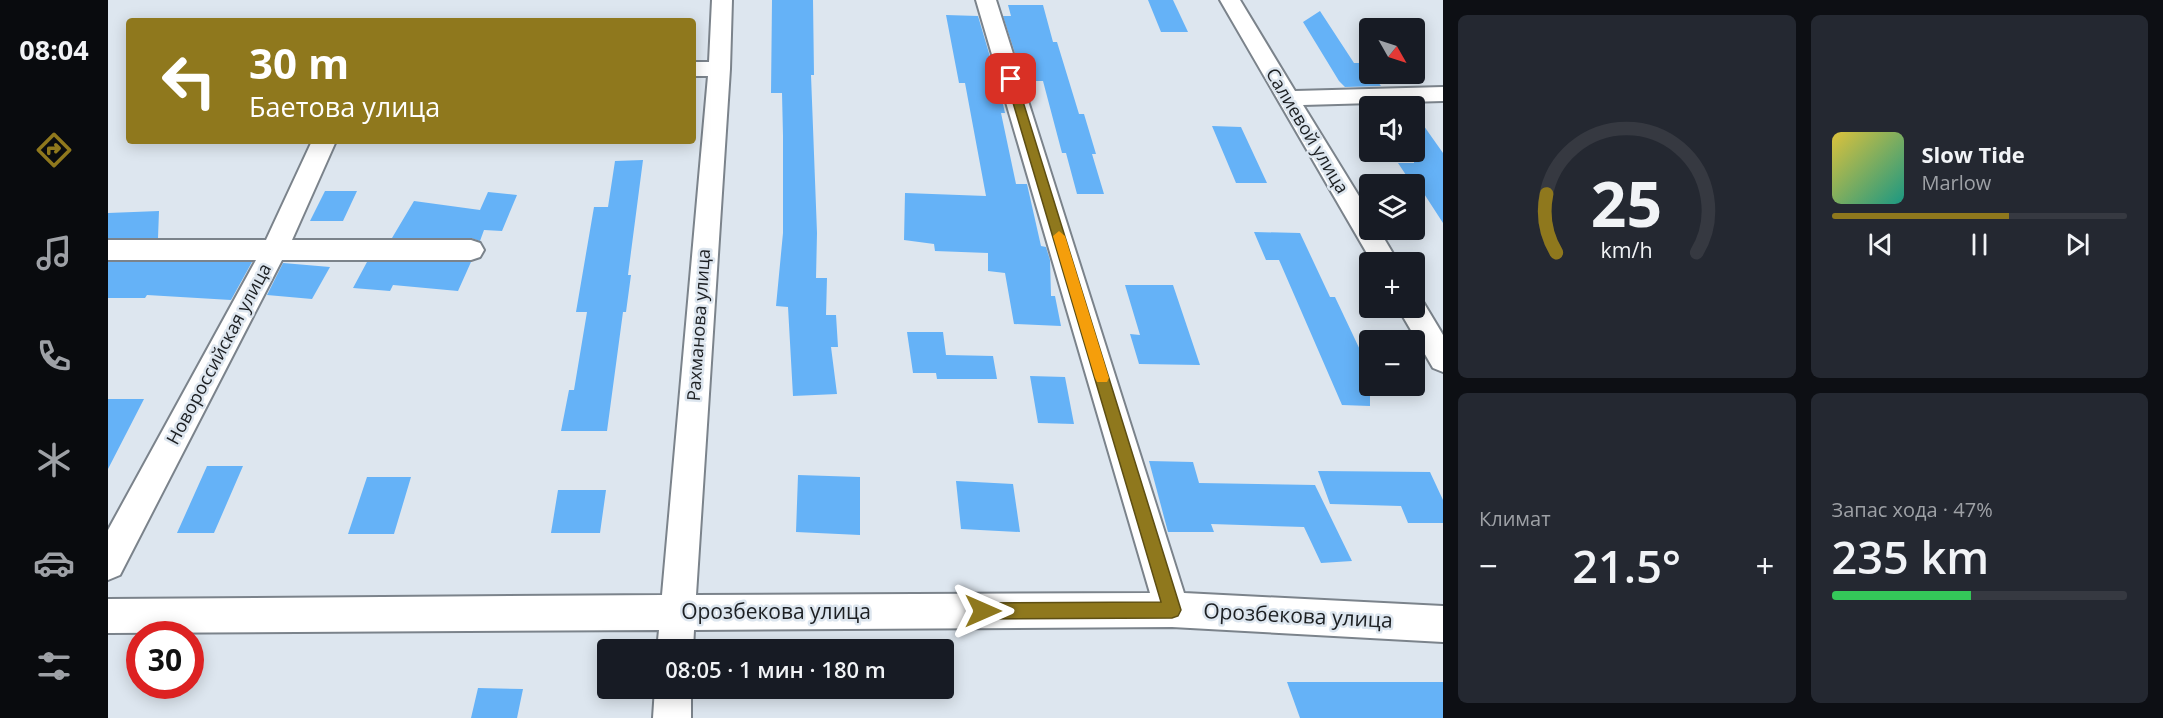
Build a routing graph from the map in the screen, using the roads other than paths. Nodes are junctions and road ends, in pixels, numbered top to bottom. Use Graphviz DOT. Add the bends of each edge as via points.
graph roads {
  1 [pos="722,0"];
  2 [pos="986,0"];
  3 [pos="1230,0"];
  4 [pos="706,69"];
  5 [pos="1443,94"];
  6 [pos="1287,98"];
  7 [pos="323,144"];
  8 [pos="275,249"];
  9 [pos="108,250"];
  10 [pos="471,250"];
  11 [pos="1379,252"];
  12 [pos="1418,318"];
  13 [pos="1443,360"];
  14 [pos="108,563"];
  15 [pos="1172,610"];
  16 [pos="677,613"];
  17 [pos="108,616"];
  18 [pos="1443,624"];
  19 [pos="676,639"];
  20 [pos="673,699"];
  21 [pos="672,718"];
  1 -- 4 [label="street, Рахманова улица"];
  2 -- 15 [label="street"];
  3 -- 6 [label="street, Салиевой улица"];
  4 -- 16 [label="street, Рахманова улица"];
  5 -- 6 [label="street"];
  6 -- 11 [label="street, Салиевой улица"];
  7 -- 8 [label="street, Новороссийская улица"];
  8 -- 9 [label="street"];
  8 -- 10 [label="street"];
  8 -- 14 [label="street, Новороссийская улица"];
  12 -- 13 [label="street"];
  15 -- 16 [label="street, Орозбекова улица"];
  15 -- 18 [label="street, Орозбекова улица"];
  16 -- 17 [label="street, Орозбекова улица"];
  16 -- 19 [label="street, Рахманова улица"];
  20 -- 21 [label="street"];
}
